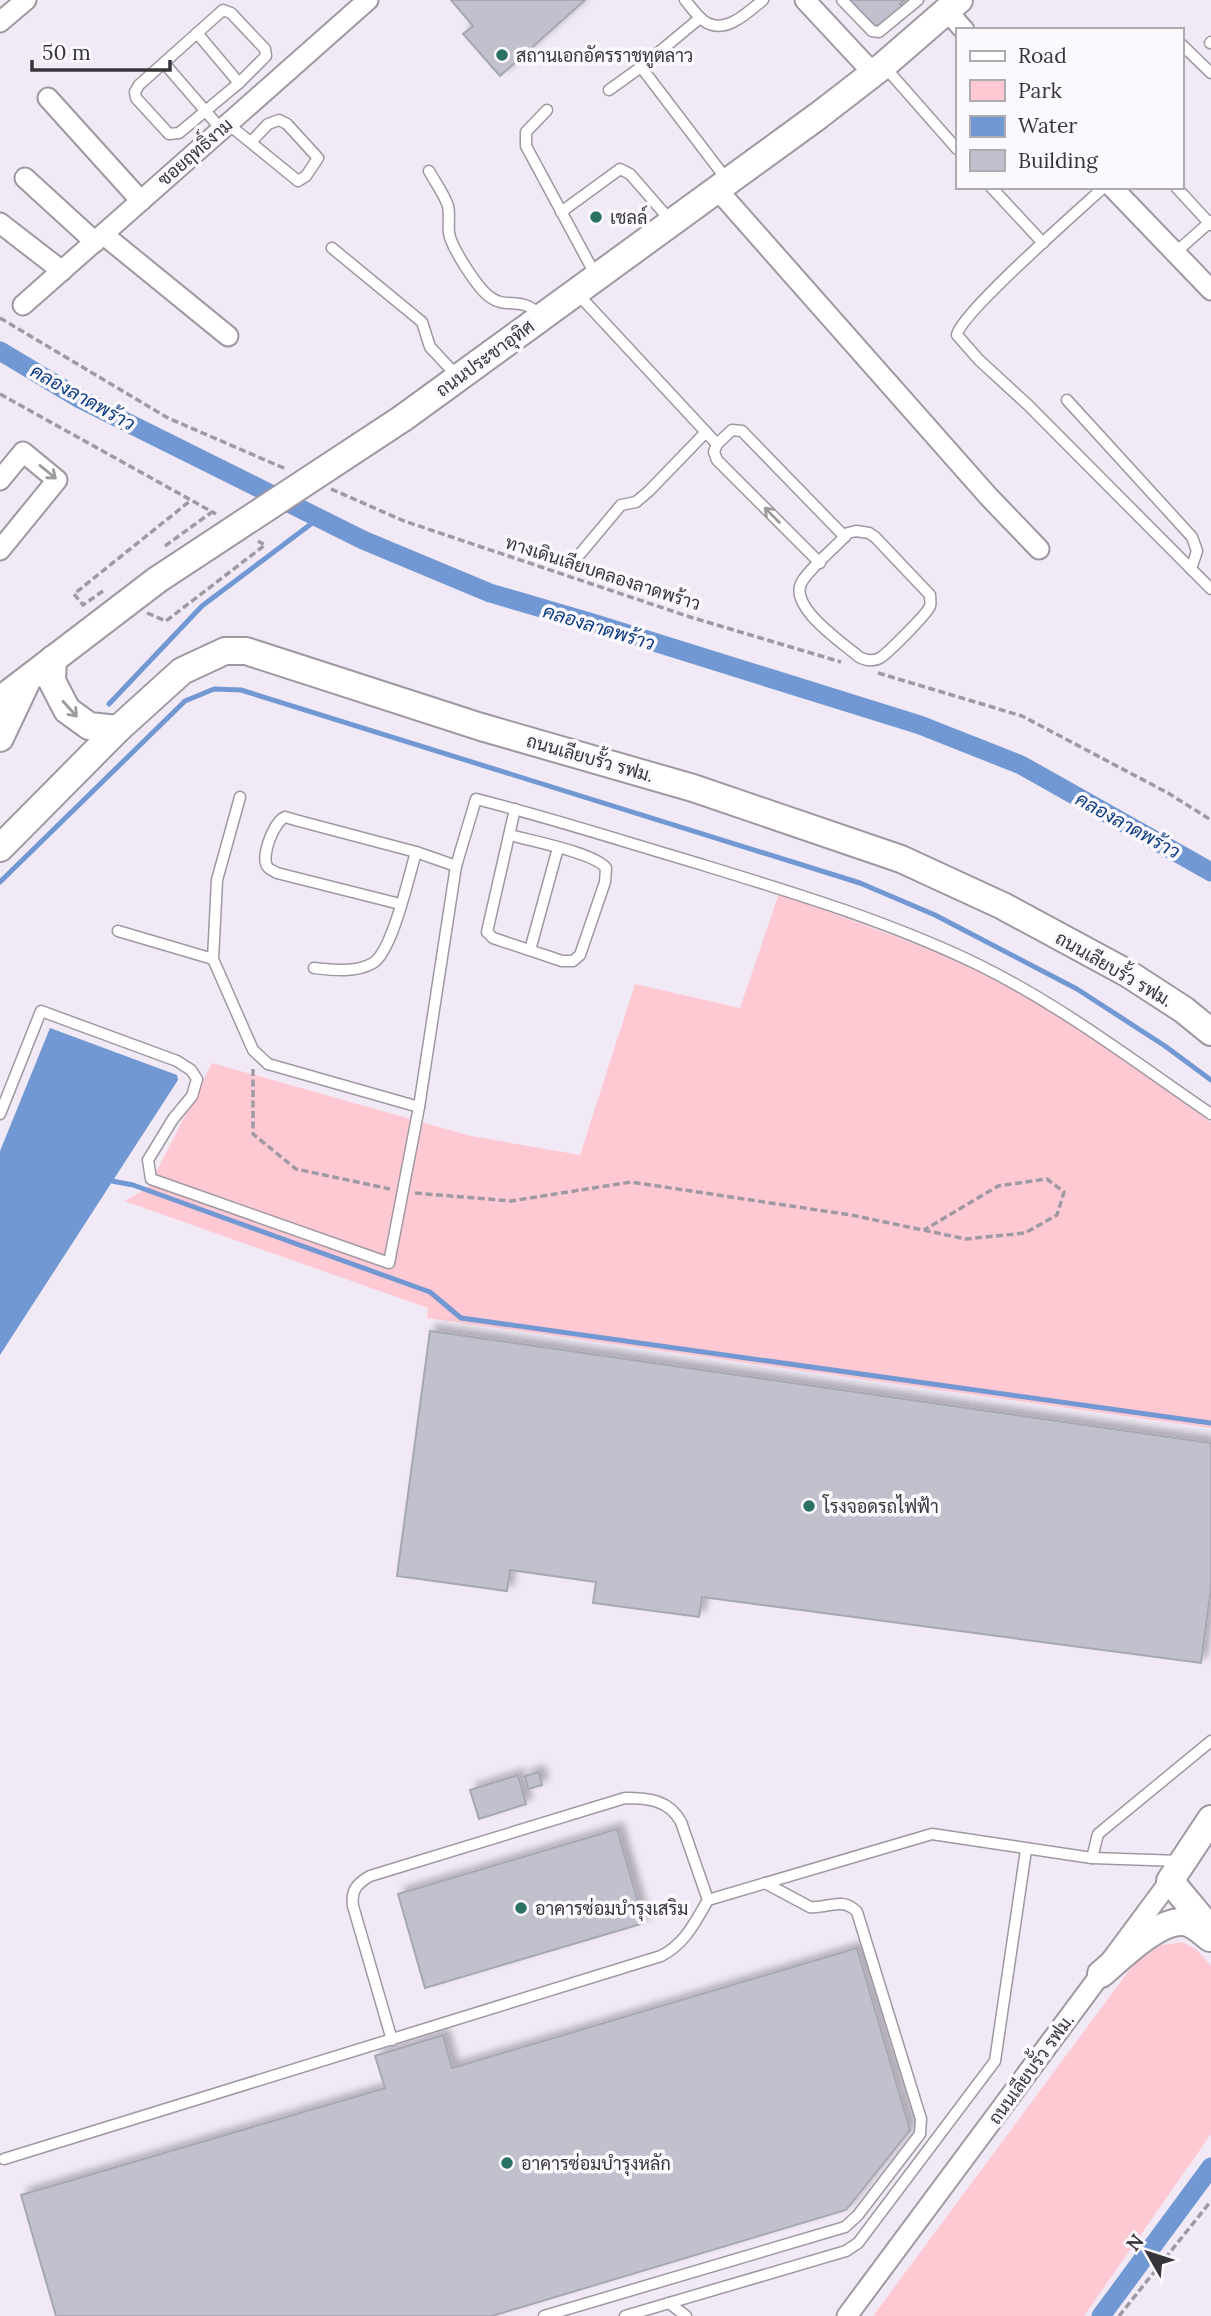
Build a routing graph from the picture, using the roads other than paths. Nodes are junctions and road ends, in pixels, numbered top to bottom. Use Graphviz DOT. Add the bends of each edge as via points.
graph roads {
  1 [pos="26,0"];
  2 [pos="368,0"];
  3 [pos="685,0"];
  4 [pos="763,0"];
  5 [pos="804,0"];
  6 [pos="842,0"];
  7 [pos="918,0"];
  8 [pos="957,13"];
  9 [pos="901,15"];
  10 [pos="700,18"];
  11 [pos="0,22"];
  12 [pos="197,33"];
  13 [pos="918,36"];
  14 [pos="1183,46"];
  15 [pos="164,63"];
  16 [pos="641,66"];
  17 [pos="878,69"];
  18 [pos="1211,73"];
  19 [pos="239,83"];
  20 [pos="609,90"];
  21 [pos="48,98"];
  22 [pos="547,110"];
  23 [pos="205,112"];
  24 [pos="225,127"];
  25 [pos="251,142"];
  26 [pos="956,148"];
  27 [pos="429,171"];
  28 [pos="25,178"];
  29 [pos="722,184"];
  30 [pos="993,189"];
  31 [pos="1102,189"];
  32 [pos="1114,189"];
  33 [pos="1178,189"];
  34 [pos="141,201"];
  35 [pos="561,212"];
  36 [pos="671,221"];
  37 [pos="0,223"];
  38 [pos="1210,223"];
  39 [pos="99,239"];
  40 [pos="1043,243"];
  41 [pos="332,248"];
  42 [pos="1176,252"];
  43 [pos="62,271"];
  44 [pos="586,284"];
  45 [pos="1211,290"];
  46 [pos="23,305"];
  47 [pos="541,317"];
  48 [pos="228,336"];
  49 [pos="459,377"];
  50 [pos="1067,400"];
  51 [pos="706,432"];
  52 [pos="717,444"];
  53 [pos="0,480"];
  54 [pos="845,537"];
  55 [pos="1039,549"];
  56 [pos="0,550"];
  57 [pos="580,554"];
  58 [pos="820,563"];
  59 [pos="1191,569"];
  60 [pos="1211,589"];
  61 [pos="53,659"];
  62 [pos="29,678"];
  63 [pos="0,700"];
  64 [pos="118,729"];
  65 [pos="0,738"];
  66 [pos="240,797"];
  67 [pos="515,809"];
  68 [pos="510,835"];
  69 [pos="0,848"];
  70 [pos="558,848"];
  71 [pos="416,852"];
  72 [pos="456,866"];
  73 [pos="400,904"];
  74 [pos="118,932"];
  75 [pos="530,950"];
  76 [pos="213,959"];
  77 [pos="314,968"];
  78 [pos="1211,1032"];
  79 [pos="419,1107"];
  80 [pos="0,1114"];
  81 [pos="1211,1114"];
  82 [pos="1211,1741"];
  83 [pos="1211,1819"];
  84 [pos="1026,1850"];
  85 [pos="1092,1858"];
  86 [pos="1177,1871"];
  87 [pos="765,1883"];
  88 [pos="708,1900"];
  89 [pos="1211,1930"];
  90 [pos="1211,1940"];
  91 [pos="1101,1974"];
  92 [pos="392,2040"];
  93 [pos="4,2159"];
  94 [pos="668,2303"];
  95 [pos="544,2316"];
  96 [pos="625,2316"];
  97 [pos="687,2316"];
  98 [pos="846,2316"];
  1 -- 11 [label="street"];
  2 -- 24 [label="street, ซอยฤทธิ์งาม"];
  3 -- 10 [label="lane"];
  4 -- 10 [label="lane" via="737,21 719,26"];
  5 -- 17 [label="street"];
  6 -- 9 [label="lane" via="879,33"];
  7 -- 9 [label="lane"];
  8 -- 13 [label="street, ถนนประชาอุทิศ"];
  9 -- 13 [label="lane"];
  10 -- 16 [label="lane"];
  12 -- 15 [label="lane"];
  12 -- 19 [label="lane"];
  12 -- 19 [label="lane" via="226,10 265,49 263,61"];
  13 -- 17 [label="street, ถนนประชาอุทิศ"];
  14 -- 18 [label="lane"];
  15 -- 23 [label="lane"];
  15 -- 23 [label="lane" via="139,85 136,98 169,134 179,133"];
  16 -- 20 [label="lane"];
  16 -- 29 [label="lane"];
  17 -- 26 [label="lane"];
  17 -- 29 [label="street, ถนนประชาอุทิศ"];
  19 -- 23 [label="lane"];
  21 -- 34 [label="street"];
  22 -- 35 [label="lane" via="525,139"];
  23 -- 24 [label="lane"];
  24 -- 25 [label="lane"];
  24 -- 34 [label="street, ซอยฤทธิ์งาม"];
  25 -- 25 [label="lane" via="298,181 318,158 279,120 268,124"];
  27 -- 47 [label="lane" via="448,207 449,236 476,284 491,299 520,302"];
  28 -- 39 [label="street"];
  29 -- 36 [label="street, ถนนประชาอุทิศ"];
  29 -- 55 [label="street" via="989,497"];
  30 -- 40 [label="lane"];
  31 -- 40 [label="lane"];
  32 -- 42 [label="street"];
  33 -- 38 [label="lane"];
  34 -- 39 [label="street, ซอยฤทธิ์งาม"];
  35 -- 36 [label="lane" via="620,169 630,174"];
  35 -- 44 [label="lane"];
  36 -- 44 [label="street, ถนนประชาอุทิศ"];
  37 -- 43 [label="street"];
  38 -- 42 [label="lane"];
  39 -- 43 [label="street, ซอยฤทธิ์งาม"];
  39 -- 48 [label="street"];
  40 -- 59 [label="lane" via="979,305 957,335"];
  41 -- 49 [label="lane" via="422,322 430,347"];
  42 -- 45 [label="street"];
  43 -- 46 [label="street, ซอยฤทธิ์งาม"];
  44 -- 47 [label="street, ถนนประชาอุทิศ"];
  44 -- 51 [label="lane"];
  47 -- 49 [label="street, ถนนประชาอุทิศ"];
  49 -- 61 [label="street, ถนนประชาอุทิศ, bridge" via="157,580 115,597"];
  50 -- 59 [label="lane" via="1192,537 1197,551"];
  51 -- 52 [label="lane"];
  51 -- 57 [label="lane" via="649,491 636,502 621,505"];
  52 -- 54 [label="lane" via="732,430 742,431"];
  58 -- 52 [label="lane, one-way" via="718,460"];
  53 -- 56 [label="street, one-way" via="23,452 57,480"];
  54 -- 58 [label="lane"];
  54 -- 58 [label="lane" via="856,531 869,533 930,595 925,615 880,658 859,657 805,609 799,595 802,582"];
  59 -- 60 [label="lane"];
  61 -- 62 [label="street, ถนนประชาอุทิศ"];
  61 -- 64 [label="street, one-way" via="52,681 67,710 89,726"];
  62 -- 63 [label="street, ถนนประชาอุทิศ"];
  62 -- 65 [label="street"];
  64 -- 69 [label="street, ถนนเลียบรั้ว รฟม."];
  64 -- 78 [label="street, ถนนเลียบรั้ว รฟม." via="182,671 212,655 246,651 481,727 693,788 901,859 1003,906 1127,973"];
  66 -- 76 [label="lane" via="217,880"];
  67 -- 68 [label="lane"];
  67 -- 72 [label="lane" via="476,799"];
  67 -- 81 [label="lane" via="896,928 980,965 1069,1015"];
  68 -- 70 [label="lane"];
  68 -- 75 [label="lane" via="487,932"];
  70 -- 75 [label="lane"];
  70 -- 75 [label="lane" via="603,863 605,882 576,959 562,961"];
  71 -- 72 [label="lane"];
  71 -- 73 [label="lane"];
  71 -- 73 [label="lane" via="285,817 270,836 265,862 277,873"];
  72 -- 79 [label="lane"];
  73 -- 77 [label="lane" via="389,942 376,962 337,971"];
  74 -- 76 [label="lane"];
  76 -- 79 [label="lane" via="253,1050 268,1064"];
  79 -- 80 [label="lane" via="389,1263 151,1179 148,1160 192,1096 197,1079 177,1061 41,1011"];
  82 -- 85 [label="lane" via="1098,1834"];
  83 -- 86 [label="street, ถนนเลียบรั้ว รฟม."];
  84 -- 85 [label="lane"];
  84 -- 87 [label="lane" via="932,1834"];
  84 -- 94 [label="lane" via="995,2061 858,2243 846,2251"];
  85 -- 86 [label="lane"];
  86 -- 89 [label="street"];
  86 -- 91 [label="street, ถนนเลียบรั้ว รฟม."];
  87 -- 88 [label="lane"];
  87 -- 95 [label="lane" via="810,1907 841,1903 857,1912 921,2119 920,2134 845,2227"];
  88 -- 92 [label="lane" via="686,1938 661,1956"];
  88 -- 92 [label="lane" via="676,1812 666,1804 638,1798 615,1800 370,1877 354,1888 352,1898"];
  90 -- 91 [label="street" via="1184,1921 1172,1923 1154,1931"];
  91 -- 98 [label="street, ถนนเลียบรั้ว รฟม."];
  92 -- 93 [label="lane"];
  94 -- 96 [label="lane"];
  94 -- 97 [label="lane"];
}
